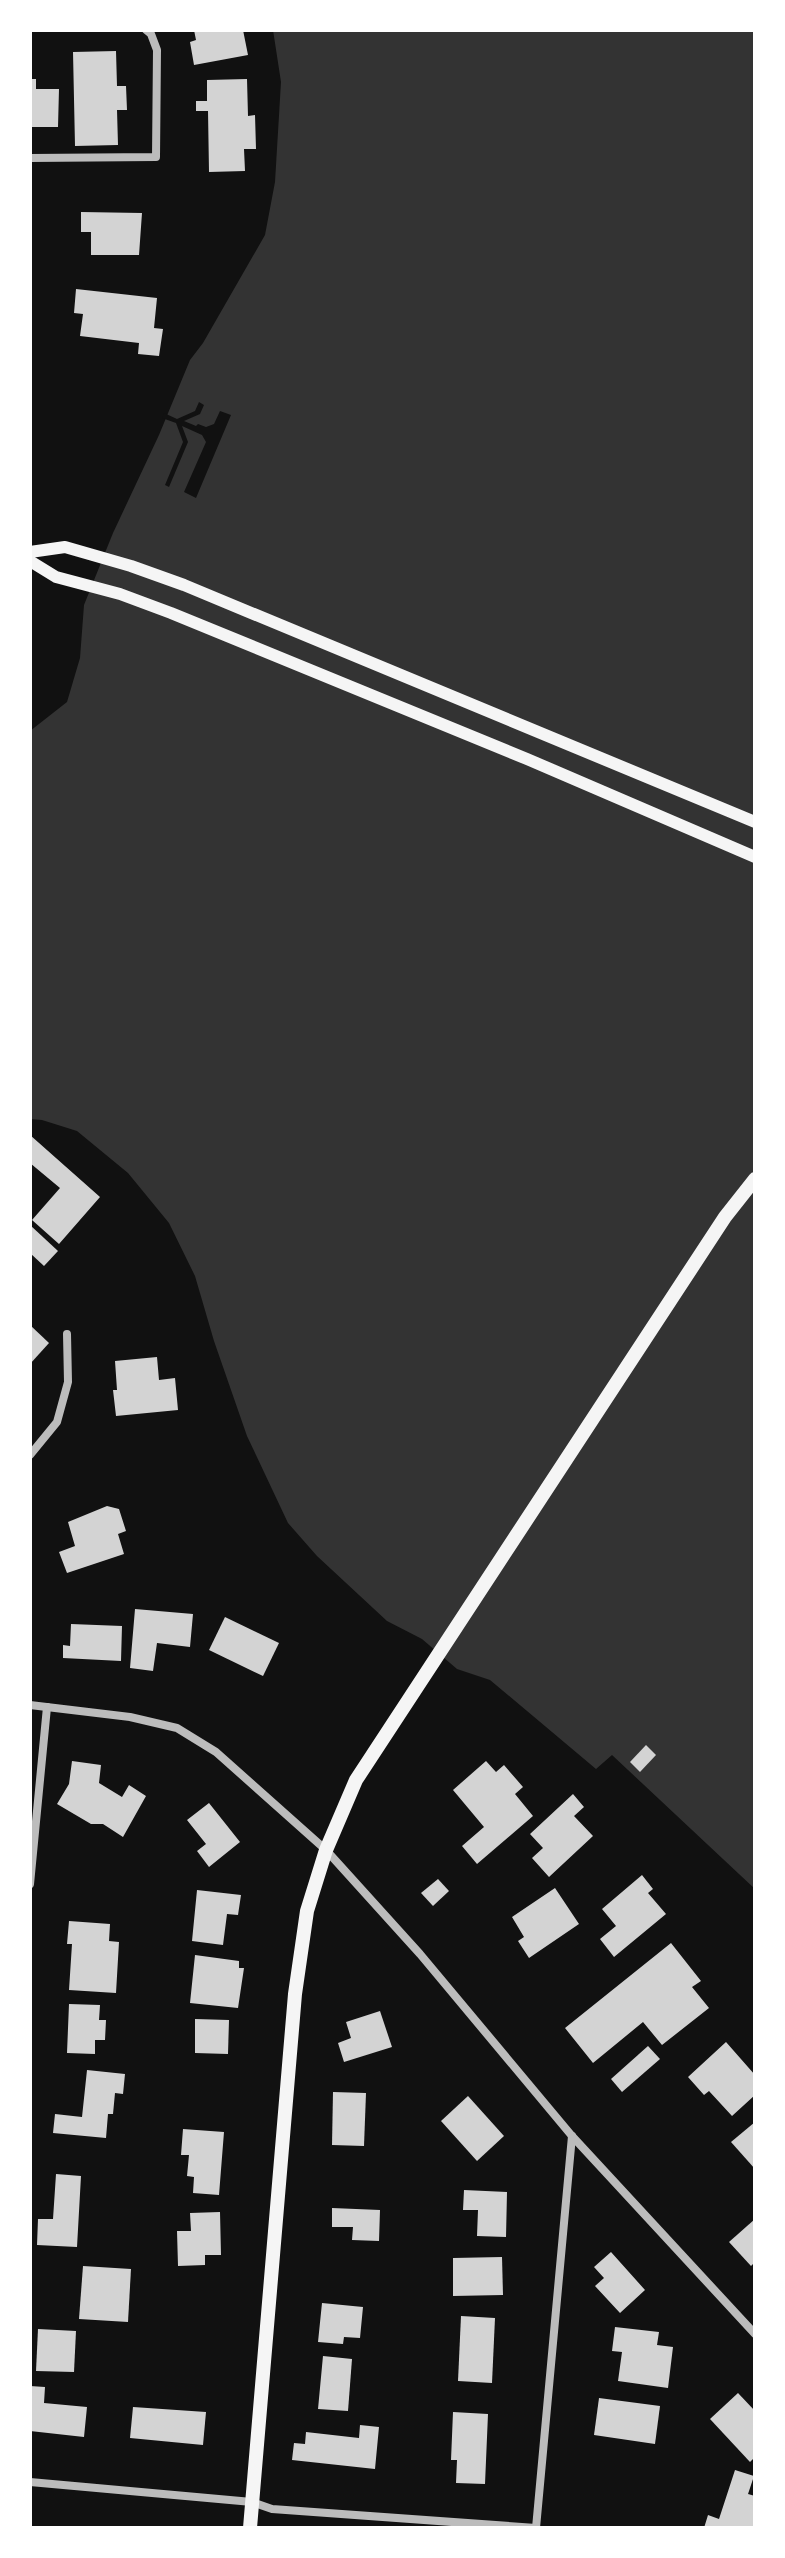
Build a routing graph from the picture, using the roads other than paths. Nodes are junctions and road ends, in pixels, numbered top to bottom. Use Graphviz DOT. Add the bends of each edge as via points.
graph roads {
  1 [pos="146,30"];
  2 [pos="30,158"];
  3 [pos="30,552"];
  4 [pos="30,561"];
  5 [pos="755,822"];
  6 [pos="755,857"];
  7 [pos="755,1179"];
  8 [pos="67,1334"];
  9 [pos="30,1455"];
  10 [pos="30,1705"];
  11 [pos="47,1707"];
  12 [pos="326,1850"];
  13 [pos="30,1884"];
  14 [pos="572,2136"];
  15 [pos="755,2334"];
  16 [pos="30,2482"];
  17 [pos="252,2502"];
  18 [pos="250,2528"];
  19 [pos="536,2528"];
  1 -- 2 [label="street" via="157,50 156,157"];
  3 -- 5 [label="main road" via="65,547 184,585"];
  4 -- 6 [label="main road" via="56,577 171,613"];
  7 -- 12 [label="main road" via="716,1230 356,1780"];
  8 -- 9 [label="street" via="68,1382 57,1422"];
  10 -- 11 [label="street"];
  11 -- 12 [label="street" via="177,1728 216,1752"];
  11 -- 13 [label="street"];
  12 -- 14 [label="street"];
  12 -- 17 [label="main road" via="307,1911 295,1994"];
  14 -- 15 [label="street"];
  14 -- 19 [label="street"];
  16 -- 17 [label="street"];
  17 -- 18 [label="main road"];
  17 -- 19 [label="street" via="272,2509"];
}
